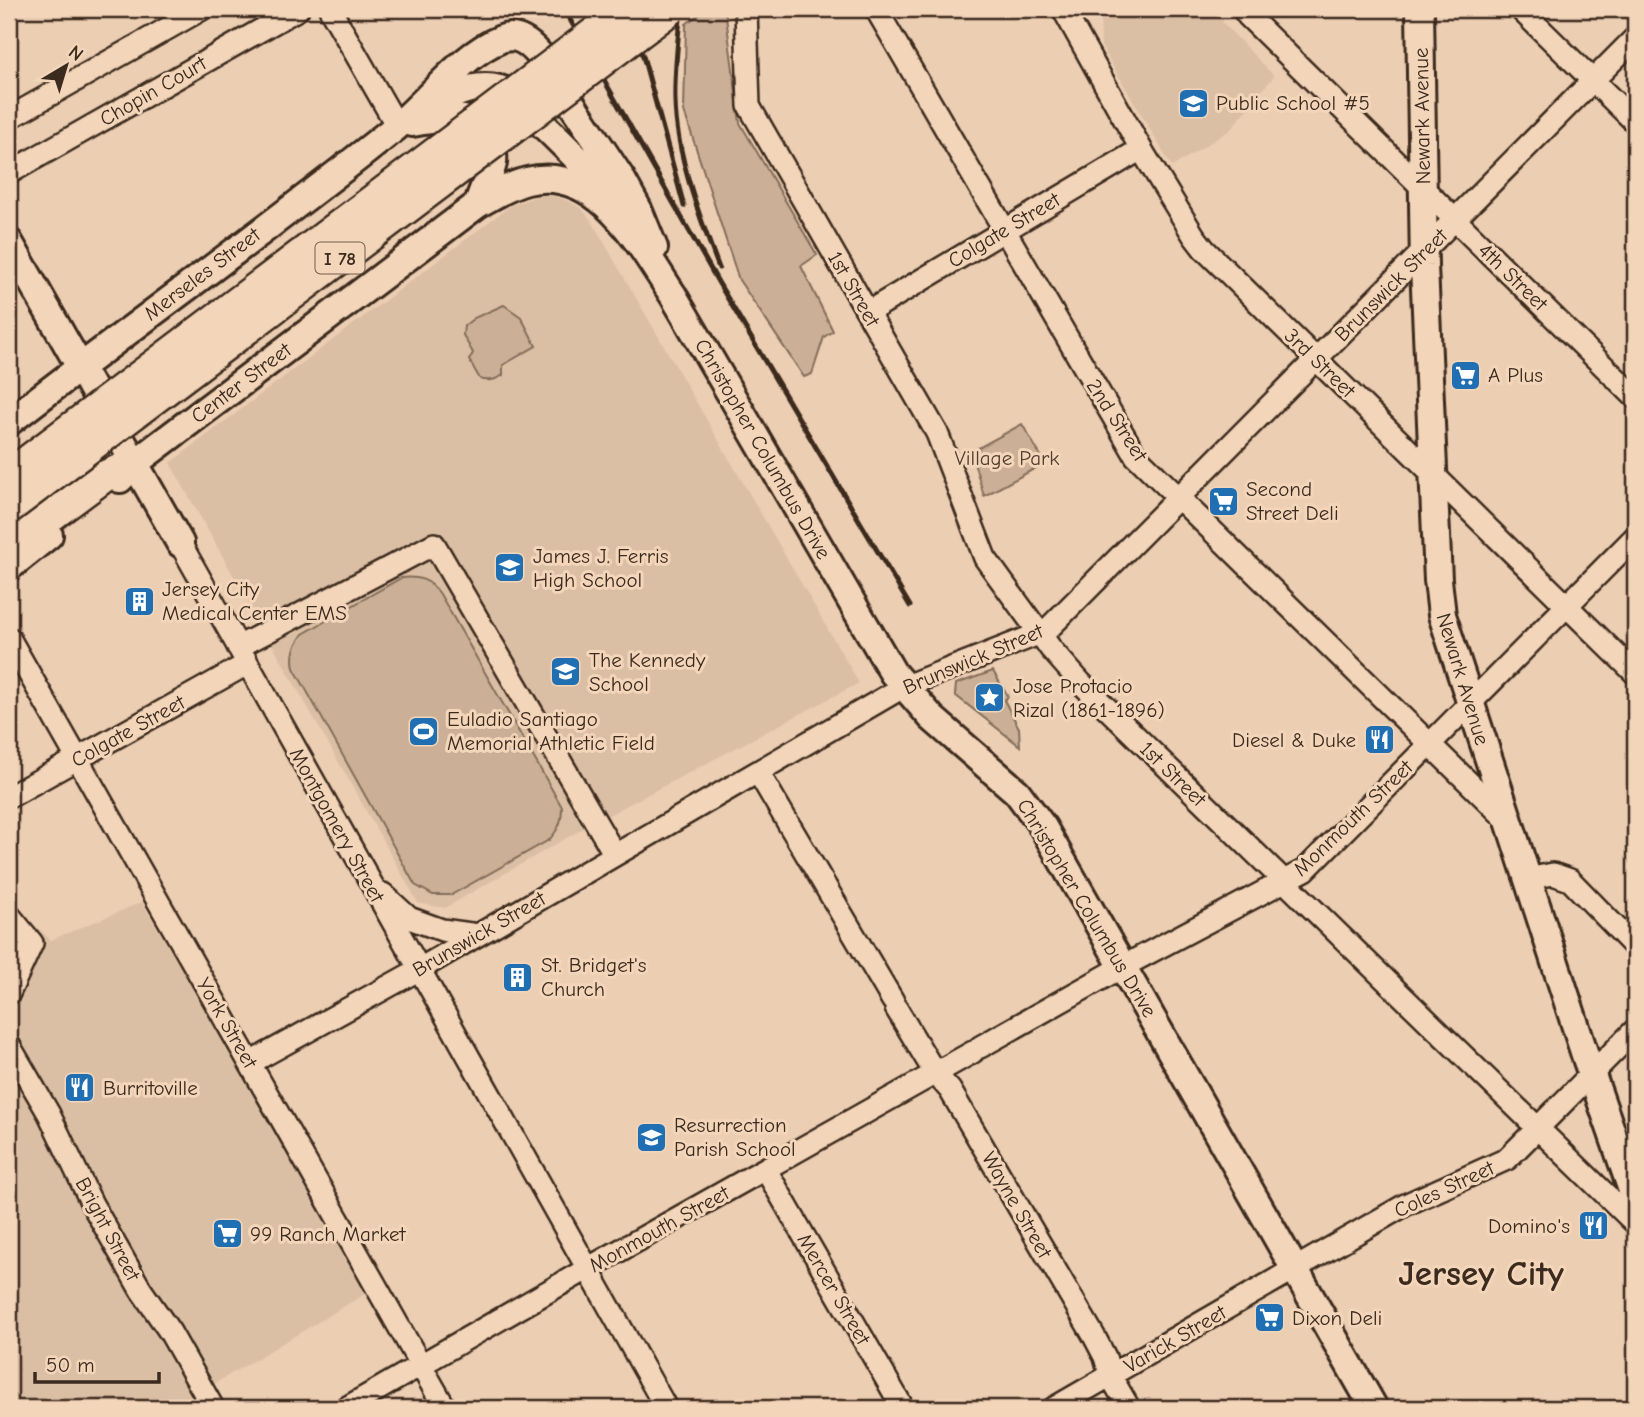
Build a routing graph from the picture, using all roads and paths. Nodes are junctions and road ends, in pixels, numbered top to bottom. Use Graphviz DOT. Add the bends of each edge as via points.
graph roads {
  1 [pos="202,9"];
  2 [pos="298,9"];
  3 [pos="330,9"];
  4 [pos="626,9"];
  5 [pos="671,9"];
  6 [pos="746,9"];
  7 [pos="876,9"];
  8 [pos="1063,9"];
  9 [pos="1243,9"];
  10 [pos="1420,9"];
  11 [pos="1520,9"];
  12 [pos="1635,38"];
  13 [pos="1594,80"];
  14 [pos="9,118"];
  15 [pos="1635,122"];
  16 [pos="397,126"];
  17 [pos="1141,149"];
  18 [pos="9,173"];
  19 [pos="1423,188"];
  20 [pos="478,204"];
  21 [pos="1455,220"];
  22 [pos="1003,231"];
  23 [pos="9,242"];
  24 [pos="1424,252"];
  25 [pos="659,260"];
  26 [pos="673,295"];
  27 [pos="868,312"];
  28 [pos="1317,360"];
  29 [pos="80,367"];
  30 [pos="1635,397"];
  31 [pos="9,422"];
  32 [pos="135,463"];
  33 [pos="1433,472"];
  34 [pos="9,475"];
  35 [pos="1180,499"];
  36 [pos="9,508"];
  37 [pos="1635,537"];
  38 [pos="180,543"];
  39 [pos="9,547"];
  40 [pos="9,567"];
  41 [pos="1567,606"];
  42 [pos="1040,634"];
  43 [pos="9,638"];
  44 [pos="242,656"];
  45 [pos="1635,673"];
  46 [pos="903,687"];
  47 [pos="1470,704"];
  48 [pos="1429,745"];
  49 [pos="76,760"];
  50 [pos="758,772"];
  51 [pos="9,797"];
  52 [pos="1507,820"];
  53 [pos="615,855"];
  54 [pos="1527,879"];
  55 [pos="368,880"];
  56 [pos="1284,882"];
  57 [pos="9,915"];
  58 [pos="478,935"];
  59 [pos="1635,947"];
  60 [pos="1122,967"];
  61 [pos="418,970"];
  62 [pos="9,993"];
  63 [pos="1635,1030"];
  64 [pos="9,1045"];
  65 [pos="250,1063"];
  66 [pos="935,1073"];
  67 [pos="1592,1075"];
  68 [pos="1537,1128"];
  69 [pos="766,1170"];
  70 [pos="1635,1199"];
  71 [pos="1635,1223"];
  72 [pos="1296,1268"];
  73 [pos="587,1269"];
  74 [pos="420,1366"];
  75 [pos="1111,1377"];
  76 [pos="213,1408"];
  77 [pos="346,1408"];
  78 [pos="445,1408"];
  79 [pos="666,1408"];
  80 [pos="903,1408"];
  81 [pos="1054,1408"];
  82 [pos="1129,1408"];
  83 [pos="1374,1408"];
  1 -- 14 [label="street"];
  2 -- 18 [label="street, Chopin Court"];
  3 -- 16 [label="street"];
  4 -- 34 [label="highway, I 78, bridge"];
  5 -- 36 [label="highway, I 78, bridge"];
  6 -- 27 [label="street, 1st Street" via="749,106"];
  7 -- 22 [label="street, 2nd Street"];
  8 -- 17 [label="street, 3rd Street"];
  9 -- 19 [label="street, 4th Street"];
  10 -- 19 [label="main road, Newark Avenue"];
  11 -- 13 [label="street"];
  12 -- 13 [label="street, Brunswick Street"];
  13 -- 15 [label="street"];
  13 -- 21 [label="street, Brunswick Street"];
  16 -- 20 [label="main road" via="457,118 480,126 490,139 493,159"];
  16 -- 25 [label="main road, Christopher Columbus Drive" via="457,92 478,86 512,94 613,193"];
  16 -- 25 [label="main road, Christopher Columbus Drive" via="481,51 500,39 520,39 538,54 621,178"];
  16 -- 29 [label="main road, Merseles Street"];
  17 -- 22 [label="street, Colgate Street"];
  17 -- 28 [label="street, 3rd Street" via="1194,236"];
  19 -- 21 [label="street, 4th Street"];
  19 -- 24 [label="main road, Newark Avenue"];
  20 -- 26 [label="main road, Christopher Columbus Drive" via="524,181 551,178 576,185 599,199 623,223"];
  20 -- 32 [label="main road, Center Street"];
  21 -- 24 [label="street, Brunswick Street"];
  21 -- 30 [label="street, 4th Street"];
  22 -- 27 [label="street, Colgate Street"];
  22 -- 35 [label="street, 2nd Street" via="1136,456"];
  23 -- 29 [label="main road, Montgomery Street"];
  24 -- 28 [label="street, Brunswick Street"];
  24 -- 33 [label="main road, Newark Avenue"];
  25 -- 26 [label="main road, Christopher Columbus Drive"];
  26 -- 46 [label="main road, Christopher Columbus Drive"];
  27 -- 42 [label="street, 1st Street" via="943,445 985,558"];
  28 -- 33 [label="street, 3rd Street"];
  28 -- 35 [label="street, Brunswick Street"];
  29 -- 31 [label="main road, Merseles Street"];
  29 -- 32 [label="main road, Montgomery Street"];
  32 -- 38 [label="main road, Montgomery Street"];
  32 -- 39 [label="highway" via="105,476"];
  32 -- 40 [label="main road, Center Street" via="109,489"];
  33 -- 41 [label="street, 3rd Street"];
  33 -- 47 [label="main road, Newark Avenue" via="1438,593"];
  35 -- 42 [label="street, Brunswick Street"];
  35 -- 48 [label="street, 2nd Street"];
  37 -- 41 [label="street, Monmouth Street"];
  38 -- 44 [label="street, Montgomery Street"];
  41 -- 45 [label="street, 3rd Street"];
  41 -- 47 [label="street, Monmouth Street"];
  42 -- 46 [label="street, Brunswick Street"];
  42 -- 56 [label="street, 1st Street" via="1081,683"];
  43 -- 49 [label="street, York Street"];
  44 -- 49 [label="street, Colgate Street" via="159,714"];
  44 -- 53 [label="street, Colgate Street" via="433,544"];
  44 -- 55 [label="street, Montgomery Street"];
  46 -- 50 [label="street, Brunswick Street"];
  46 -- 60 [label="main road, Christopher Columbus Drive" via="1017,792"];
  47 -- 48 [label="street, Monmouth Street"];
  47 -- 52 [label="main road, Newark Avenue"];
  48 -- 52 [label="street, 2nd Street"];
  48 -- 56 [label="street, Monmouth Street" via="1305,870"];
  49 -- 51 [label="street, Colgate Street"];
  49 -- 65 [label="street, York Street"];
  50 -- 53 [label="street, Brunswick Street"];
  50 -- 66 [label="street, Wayne Street"];
  52 -- 54 [label="main road, Newark Avenue"];
  53 -- 58 [label="street, Brunswick Street"];
  54 -- 59 [label="street" via="1553,874 1570,880"];
  54 -- 67 [label="main road, Newark Avenue"];
  55 -- 58 [label="street" via="409,918 442,930"];
  55 -- 61 [label="street, Montgomery Street"];
  56 -- 60 [label="street, Monmouth Street"];
  56 -- 68 [label="street, 1st Street"];
  57 -- 62 [label="street" via="32,943"];
  58 -- 61 [label="street, Brunswick Street"];
  60 -- 66 [label="street, Monmouth Street"];
  60 -- 72 [label="main road, Christopher Columbus Drive"];
  61 -- 65 [label="street, Brunswick Street"];
  61 -- 73 [label="street, Montgomery Street"];
  63 -- 67 [label="street, Coles Street"];
  64 -- 76 [label="street, Bright Street" via="49,1114 92,1204"];
  65 -- 74 [label="street, York Street"];
  66 -- 69 [label="street, Monmouth Street"];
  66 -- 75 [label="street, Wayne Street" via="950,1090 1094,1336"];
  67 -- 68 [label="street, Coles Street"];
  67 -- 70 [label="main road, Newark Avenue"];
  68 -- 71 [label="street, 1st Street"];
  68 -- 72 [label="street, Coles Street" via="1507,1159 1405,1205"];
  69 -- 73 [label="street, Monmouth Street"];
  69 -- 80 [label="street, Mercer Street"];
  72 -- 75 [label="street, Varick Street"];
  72 -- 83 [label="main road, Christopher Columbus Drive"];
  73 -- 74 [label="street, Monmouth Street"];
  73 -- 79 [label="street, Montgomery Street"];
  74 -- 77 [label="street, Monmouth Street"];
  74 -- 78 [label="street, York Street"];
  75 -- 81 [label="street, Varick Street"];
  75 -- 82 [label="street, Wayne Street"];
}
